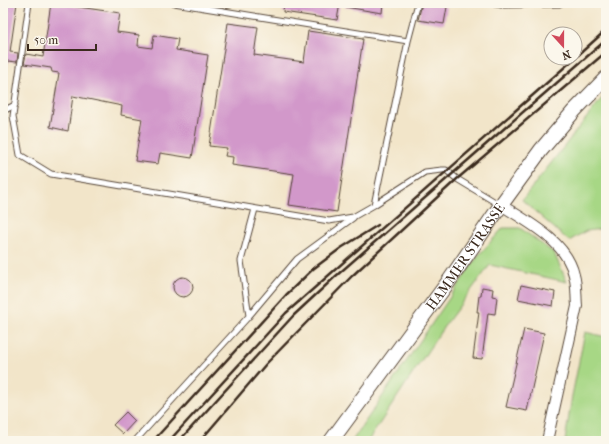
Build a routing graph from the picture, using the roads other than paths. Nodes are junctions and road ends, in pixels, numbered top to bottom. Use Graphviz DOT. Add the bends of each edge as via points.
graph roads {
  1 [pos="29,3"];
  2 [pos="174,3"];
  3 [pos="418,3"];
  4 [pos="490,3"];
  5 [pos="560,3"];
  6 [pos="408,41"];
  7 [pos="606,78"];
  8 [pos="15,105"];
  9 [pos="3,111"];
  10 [pos="374,205"];
  11 [pos="501,205"];
  12 [pos="255,209"];
  13 [pos="353,217"];
  14 [pos="249,316"];
  15 [pos="135,441"];
  16 [pos="331,441"];
  17 [pos="547,441"];
  1 -- 8 [label="lane"];
  2 -- 6 [label="lane"];
  3 -- 6 [label="lane"];
  4 -- 5 [label="lane"];
  6 -- 10 [label="lane"];
  7 -- 11 [label="main road, HAMMER STRASSE" via="546,144"];
  8 -- 9 [label="lane"];
  8 -- 12 [label="lane" via="13,116 20,156 51,174"];
  10 -- 11 [label="lane" via="425,172 446,170"];
  10 -- 13 [label="lane"];
  11 -- 16 [label="main road, HAMMER STRASSE" via="449,281"];
  11 -- 17 [label="street" via="527,221 564,251 574,274 576,306"];
  12 -- 13 [label="lane" via="329,221"];
  12 -- 14 [label="lane" via="241,261"];
  13 -- 14 [label="lane" via="297,260"];
  14 -- 15 [label="lane"];
}
